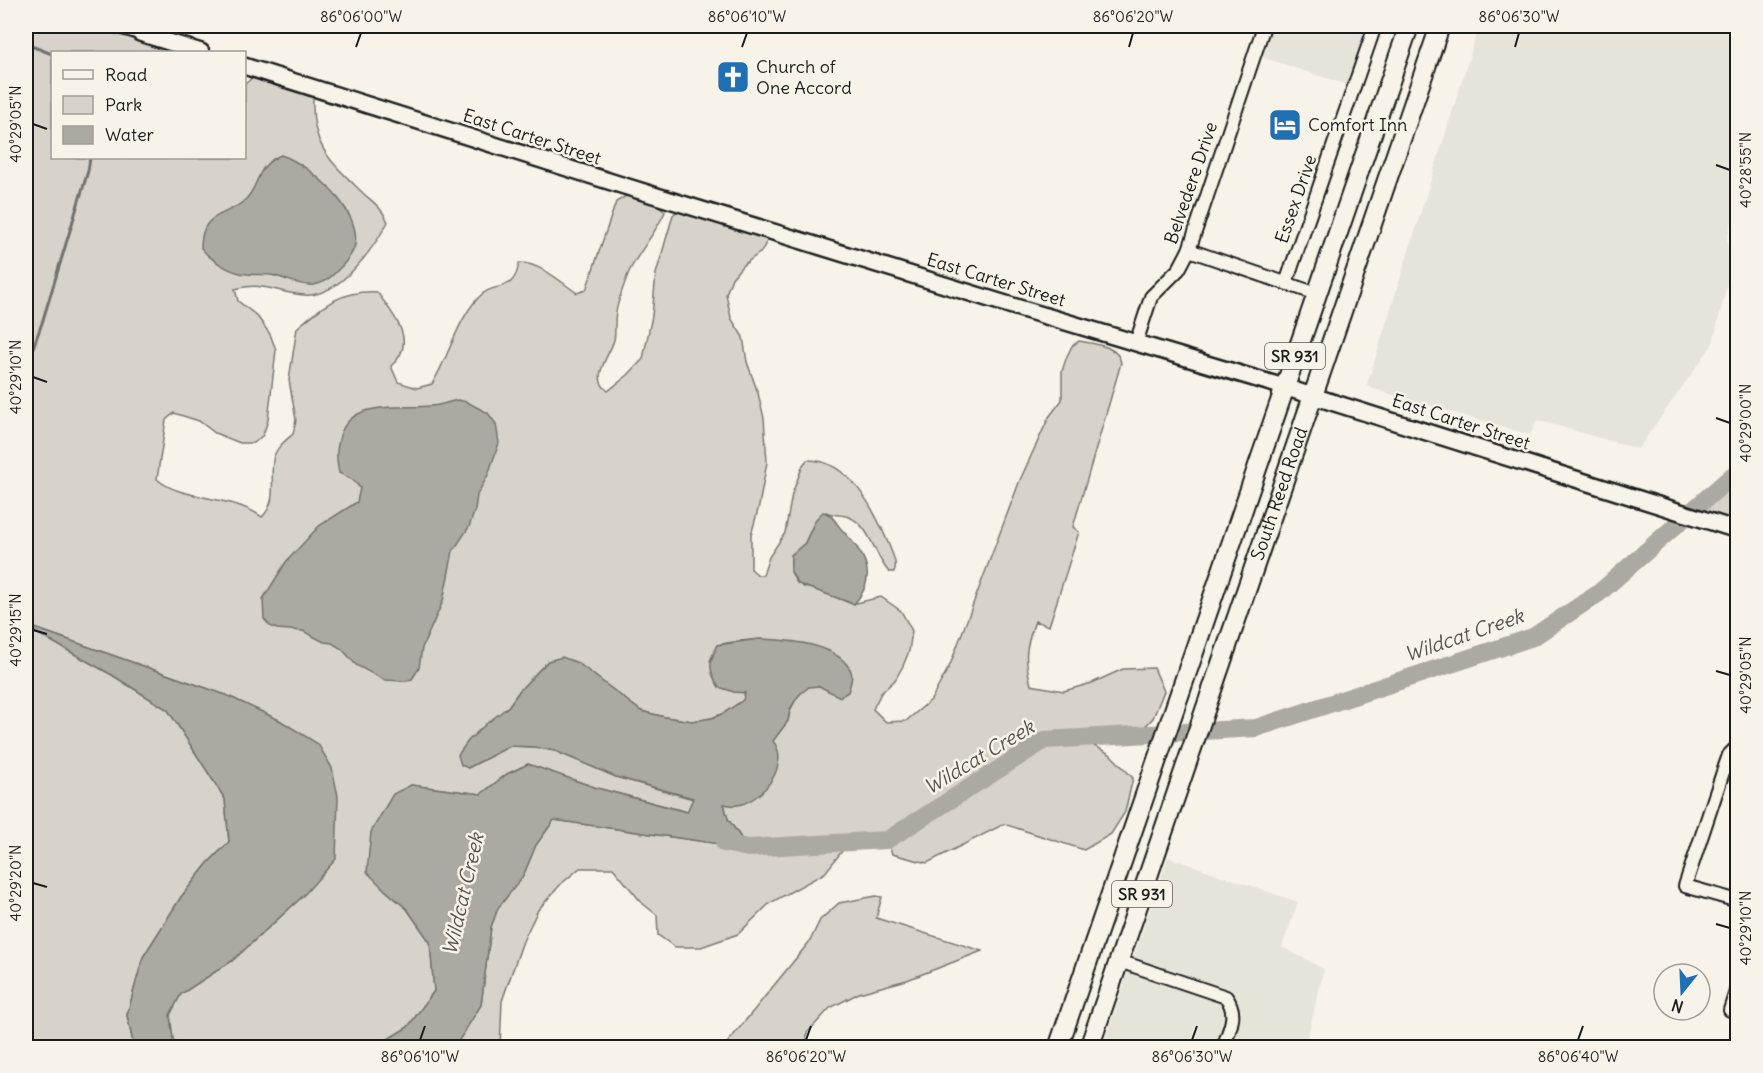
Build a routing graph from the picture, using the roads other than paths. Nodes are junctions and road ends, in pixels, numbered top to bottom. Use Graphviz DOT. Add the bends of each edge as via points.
graph roads {
  1 [pos="115,26"];
  2 [pos="1264,26"];
  3 [pos="1375,26"];
  4 [pos="1409,26"];
  5 [pos="1440,26"];
  6 [pos="141,29"];
  7 [pos="198,51"];
  8 [pos="246,67"];
  9 [pos="1190,250"];
  10 [pos="1286,283"];
  11 [pos="1317,294"];
  12 [pos="1136,342"];
  13 [pos="1284,387"];
  14 [pos="1314,396"];
  15 [pos="1734,530"];
  16 [pos="1737,746"];
  17 [pos="1737,901"];
  18 [pos="1119,961"];
  19 [pos="1737,985"];
  20 [pos="1730,1010"];
  21 [pos="1058,1047"];
  22 [pos="1089,1047"];
  23 [pos="1223,1047"];
  1 -- 6 [label="street"];
  2 -- 9 [label="street, Belvedere Drive"];
  3 -- 10 [label="street, Essex Drive"];
  4 -- 11 [label="main road, South Reed Road / SR 931"];
  5 -- 14 [label="main road, South Reed Road / SR 931"];
  6 -- 7 [label="street"];
  8 -- 12 [label="street, East Carter Street"];
  9 -- 10 [label="street"];
  9 -- 12 [label="street, Belvedere Drive" via="1179,269 1151,297"];
  10 -- 11 [label="street"];
  11 -- 13 [label="main road, South Reed Road / SR 931"];
  12 -- 13 [label="street, East Carter Street"];
  13 -- 14 [label="street, East Carter Street"];
  13 -- 21 [label="main road, South Reed Road / SR 931"];
  14 -- 15 [label="street, East Carter Street"];
  14 -- 18 [label="main road, South Reed Road / SR 931"];
  16 -- 17 [label="street" via="1722,772 1685,886"];
  18 -- 22 [label="main road, SR 931"];
  18 -- 23 [label="street" via="1226,998 1233,1007"];
  19 -- 20 [label="street"];
}
